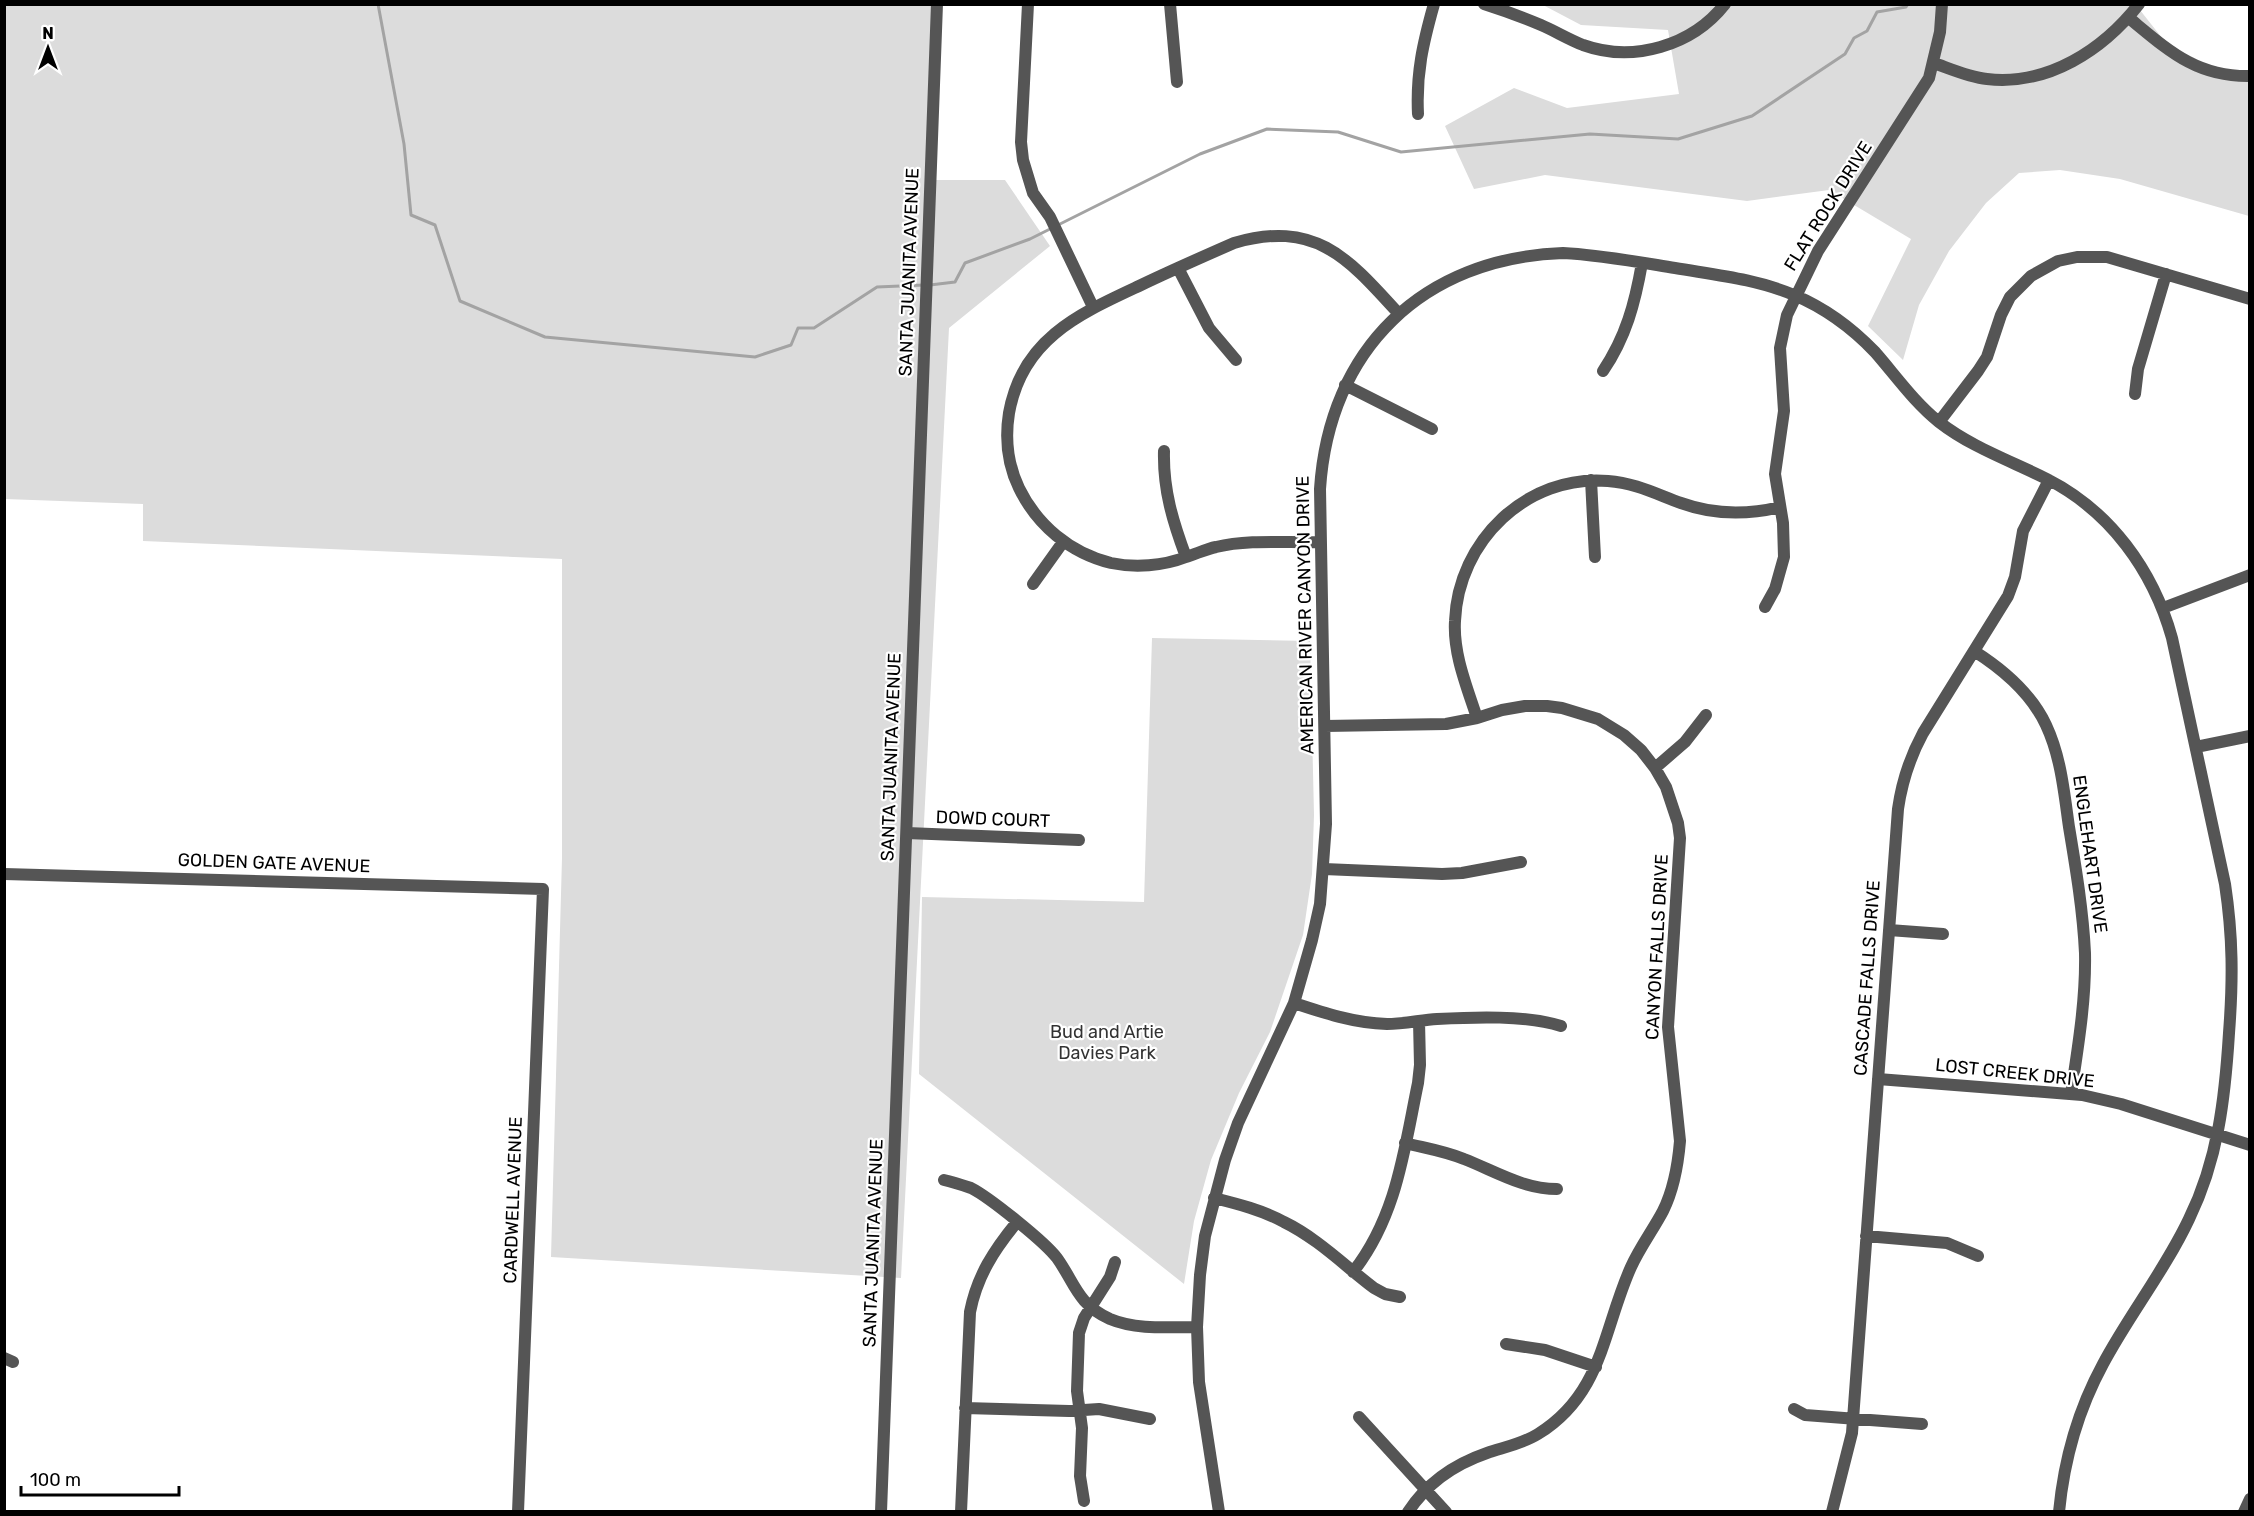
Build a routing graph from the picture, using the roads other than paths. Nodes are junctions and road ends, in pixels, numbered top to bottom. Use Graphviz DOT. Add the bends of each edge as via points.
graph roads {
  1 [pos="937,4"];
  2 [pos="1028,4"];
  3 [pos="1170,4"];
  4 [pos="1434,4"];
  5 [pos="1484,4"];
  6 [pos="1725,4"];
  7 [pos="1941,4"];
  8 [pos="2139,4"];
  9 [pos="2129,18"];
  10 [pos="1934,63"];
  11 [pos="2250,75"];
  12 [pos="1177,82"];
  13 [pos="1418,114"];
  14 [pos="1642,263"];
  15 [pos="1178,268"];
  16 [pos="2166,274"];
  17 [pos="1795,295"];
  18 [pos="2250,299"];
  19 [pos="1093,307"];
  20 [pos="1399,314"];
  21 [pos="1236,360"];
  22 [pos="1603,371"];
  23 [pos="1345,385"];
  24 [pos="2136,394"];
  25 [pos="1939,422"];
  26 [pos="1432,429"];
  27 [pos="1164,451"];
  28 [pos="1592,480"];
  29 [pos="2049,480"];
  30 [pos="1780,507"];
  31 [pos="1063,542"];
  32 [pos="1320,542"];
  33 [pos="1186,557"];
  34 [pos="1595,557"];
  35 [pos="2250,575"];
  36 [pos="1033,584"];
  37 [pos="1765,607"];
  38 [pos="2163,608"];
  39 [pos="1974,651"];
  40 [pos="1706,715"];
  41 [pos="1477,718"];
  42 [pos="1325,726"];
  43 [pos="2250,736"];
  44 [pos="2196,747"];
  45 [pos="1655,768"];
  46 [pos="907,833"];
  47 [pos="1079,840"];
  48 [pos="1521,862"];
  49 [pos="1324,869"];
  50 [pos="4,874"];
  51 [pos="543,889"];
  52 [pos="1889,930"];
  53 [pos="1942,934"];
  54 [pos="1294,1003"];
  55 [pos="1419,1021"];
  56 [pos="1561,1026"];
  57 [pos="1878,1078"];
  58 [pos="2071,1094"];
  59 [pos="2218,1135"];
  60 [pos="1405,1143"];
  61 [pos="2250,1144"];
  62 [pos="944,1180"];
  63 [pos="1557,1189"];
  64 [pos="1214,1198"];
  65 [pos="1017,1222"];
  66 [pos="1866,1236"];
  67 [pos="1978,1256"];
  68 [pos="1115,1262"];
  69 [pos="1353,1272"];
  70 [pos="1401,1297"];
  71 [pos="1091,1307"];
  72 [pos="1197,1327"];
  73 [pos="1506,1344"];
  74 [pos="1596,1367"];
  75 [pos="965,1408"];
  76 [pos="1079,1410"];
  77 [pos="1794,1410"];
  78 [pos="1359,1417"];
  79 [pos="1150,1419"];
  80 [pos="1853,1419"];
  81 [pos="1922,1424"];
  82 [pos="1425,1491"];
  83 [pos="2250,1499"];
  84 [pos="1084,1501"];
  85 [pos="518,1512"];
  86 [pos="881,1512"];
  87 [pos="962,1512"];
  88 [pos="1219,1512"];
  89 [pos="1408,1512"];
  90 [pos="1446,1512"];
  91 [pos="1832,1512"];
  92 [pos="2059,1512"];
  93 [pos="2244,1512"];
  1 -- 46 [label="street, SANTA JUANITA AVENUE"];
  2 -- 19 [label="street" via="1023,160 1033,192 1050,217"];
  3 -- 12 [label="street"];
  4 -- 13 [label="street" via="1418,66"];
  5 -- 6 [label="street" via="1584,45 1621,52 1656,49 1676,42 1710,20"];
  7 -- 10 [label="street, FLAT ROCK DRIVE"];
  8 -- 9 [label="street"];
  9 -- 10 [label="street" via="2091,50 2035,76 1986,79"];
  9 -- 11 [label="street" via="2186,62 2221,74"];
  10 -- 17 [label="street, FLAT ROCK DRIVE" via="1917,98 1818,251"];
  14 -- 17 [label="street, AMERICAN RIVER CANYON DRIVE" via="1747,280"];
  14 -- 20 [label="street, AMERICAN RIVER CANYON DRIVE" via="1563,253 1513,257 1450,279"];
  14 -- 22 [label="street" via="1631,315"];
  15 -- 19 [label="street"];
  15 -- 20 [label="street" via="1250,238 1300,238 1345,258"];
  15 -- 21 [label="street" via="1209,328"];
  16 -- 18 [label="street"];
  16 -- 24 [label="street" via="2138,369"];
  16 -- 25 [label="street" via="2097,256 2067,258 2040,270 2010,297 1987,357"];
  17 -- 25 [label="street, AMERICAN RIVER CANYON DRIVE" via="1824,310 1858,336"];
  17 -- 30 [label="street, FLAT ROCK DRIVE" via="1780,348 1784,411 1775,474"];
  19 -- 31 [label="street" via="1052,334 1030,361 1017,385 1008,421 1010,457 1017,484 1035,515"];
  20 -- 23 [label="street, AMERICAN RIVER CANYON DRIVE" via="1370,345"];
  23 -- 26 [label="street"];
  23 -- 32 [label="street, AMERICAN RIVER CANYON DRIVE" via="1330,423 1321,464"];
  25 -- 29 [label="street, AMERICAN RIVER CANYON DRIVE" via="1972,444"];
  27 -- 33 [label="street" via="1168,504"];
  28 -- 30 [label="street" via="1636,485 1710,511 1743,513"];
  28 -- 34 [label="street"];
  28 -- 41 [label="street" via="1550,489 1523,502 1499,520 1465,570 1457,598 1455,636"];
  29 -- 38 [label="street, AMERICAN RIVER CANYON DRIVE" via="2114,530 2145,571"];
  29 -- 39 [label="street, CASCADE FALLS DRIVE" via="2023,531 2008,596"];
  30 -- 37 [label="street, FLAT ROCK DRIVE" via="1784,557"];
  31 -- 33 [label="street" via="1094,558 1130,566"];
  31 -- 36 [label="street"];
  32 -- 33 [label="street" via="1233,544"];
  32 -- 42 [label="street, AMERICAN RIVER CANYON DRIVE"];
  35 -- 38 [label="street"];
  38 -- 44 [label="street, AMERICAN RIVER CANYON DRIVE"];
  39 -- 52 [label="street, CASCADE FALLS DRIVE" via="1923,733 1906,769 1898,808"];
  39 -- 58 [label="street, ENGLEHART DRIVE" via="2002,670 2027,695 2046,725 2060,766 2085,955"];
  40 -- 45 [label="street" via="1685,742"];
  41 -- 42 [label="street, CANYON FALLS DRIVE" via="1446,724"];
  41 -- 45 [label="street, CANYON FALLS DRIVE" via="1525,706 1555,707 1584,714 1624,735"];
  42 -- 49 [label="street, AMERICAN RIVER CANYON DRIVE"];
  43 -- 44 [label="street"];
  44 -- 59 [label="street, AMERICAN RIVER CANYON DRIVE" via="2225,884 2233,948 2226,1077"];
  45 -- 74 [label="street, CANYON FALLS DRIVE" via="1672,801 1680,838 1668,1017 1679,1114 1679,1158 1671,1192 1630,1270"];
  46 -- 47 [label="street, DOWD COURT"];
  46 -- 86 [label="street, SANTA JUANITA AVENUE"];
  48 -- 49 [label="street" via="1442,874"];
  49 -- 54 [label="street, AMERICAN RIVER CANYON DRIVE" via="1312,940"];
  50 -- 51 [label="street, GOLDEN GATE AVENUE"];
  51 -- 85 [label="street, CARDWELL AVENUE"];
  52 -- 53 [label="street"];
  52 -- 57 [label="street, CASCADE FALLS DRIVE"];
  54 -- 55 [label="street" via="1359,1022"];
  54 -- 64 [label="street, AMERICAN RIVER CANYON DRIVE" via="1238,1123"];
  55 -- 56 [label="street" via="1525,1019"];
  55 -- 60 [label="street" via="1420,1065"];
  57 -- 58 [label="street, LOST CREEK DRIVE"];
  57 -- 66 [label="street, CASCADE FALLS DRIVE"];
  58 -- 59 [label="street, LOST CREEK DRIVE" via="2121,1104"];
  59 -- 61 [label="street, LOST CREEK DRIVE"];
  59 -- 92 [label="street, AMERICAN RIVER CANYON DRIVE" via="2189,1219 2090,1390 2065,1466"];
  60 -- 63 [label="street" via="1462,1158 1534,1188"];
  60 -- 69 [label="street" via="1384,1223"];
  62 -- 65 [label="street" via="980,1193"];
  64 -- 69 [label="street" via="1286,1222"];
  64 -- 72 [label="street, AMERICAN RIVER CANYON DRIVE" via="1200,1275"];
  65 -- 71 [label="street" via="1056,1256 1073,1288"];
  65 -- 75 [label="street" via="987,1263 973,1298"];
  66 -- 67 [label="street" via="1939,1242"];
  66 -- 80 [label="street, CASCADE FALLS DRIVE"];
  68 -- 71 [label="street"];
  69 -- 70 [label="street" via="1380,1291"];
  71 -- 72 [label="street" via="1126,1324"];
  71 -- 76 [label="street" via="1081,1325 1078,1342"];
  72 -- 88 [label="street, AMERICAN RIVER CANYON DRIVE" via="1202,1411"];
  73 -- 74 [label="street" via="1545,1350"];
  74 -- 82 [label="street, CANYON FALLS DRIVE" via="1577,1399 1556,1421 1524,1441 1461,1464"];
  75 -- 76 [label="street"];
  75 -- 87 [label="street"];
  76 -- 79 [label="street" via="1110,1410"];
  76 -- 84 [label="street"];
  77 -- 80 [label="street" via="1805,1415"];
  78 -- 82 [label="street"];
  80 -- 81 [label="street"];
  80 -- 91 [label="street, CASCADE FALLS DRIVE"];
  82 -- 89 [label="street, CANYON FALLS DRIVE"];
  82 -- 90 [label="street"];
  83 -- 93 [label="street"];
}
